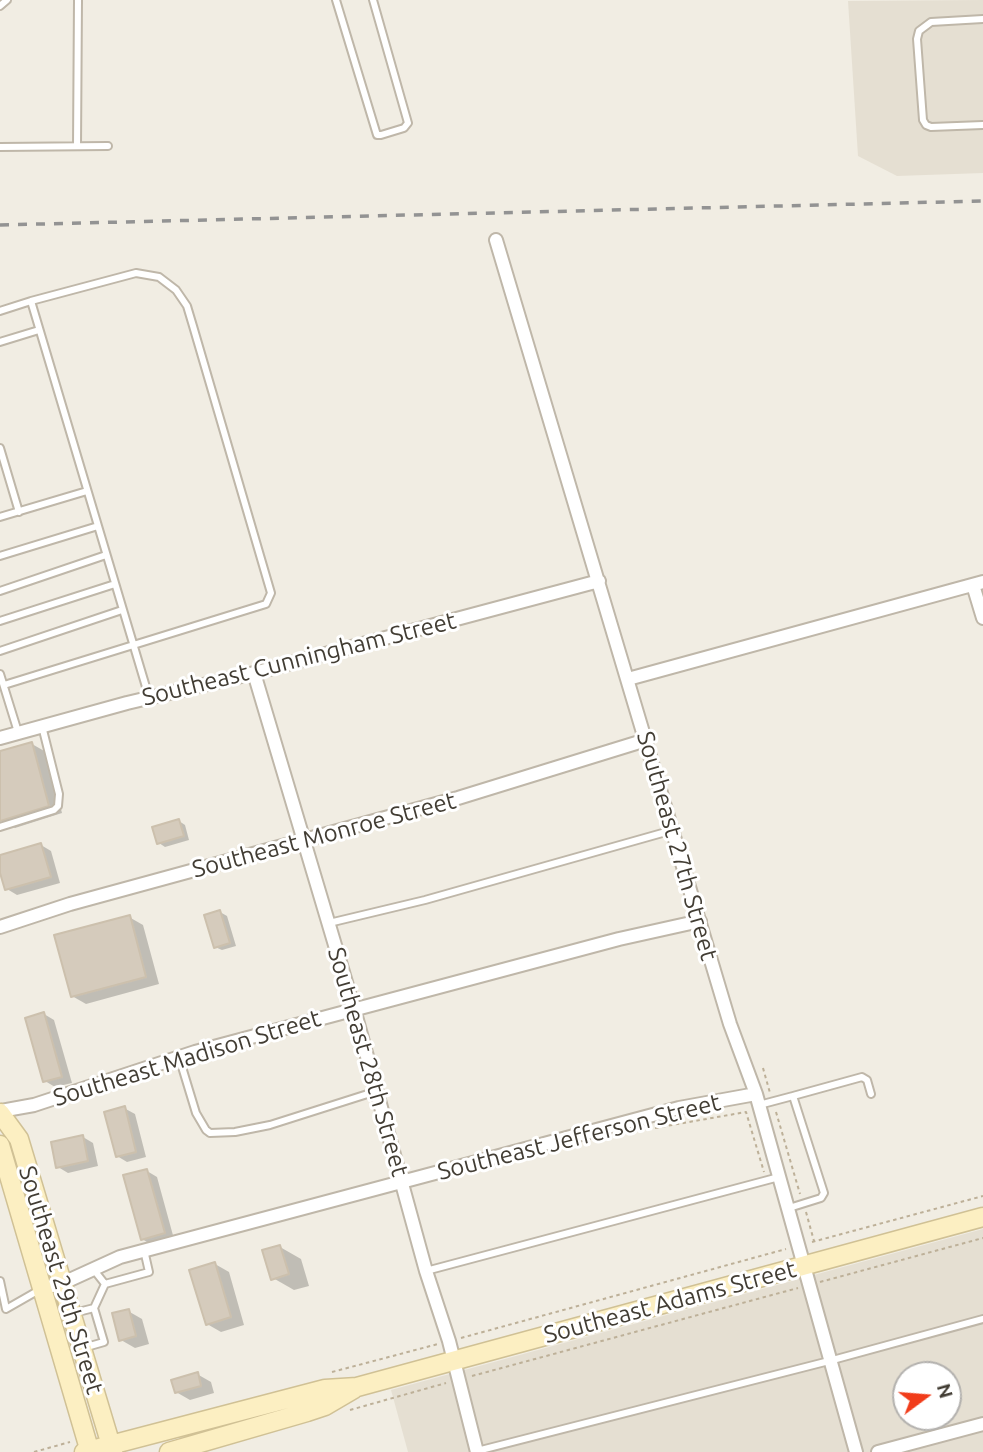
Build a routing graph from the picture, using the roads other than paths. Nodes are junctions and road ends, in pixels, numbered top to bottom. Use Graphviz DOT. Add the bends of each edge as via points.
graph roads {
  1 [pos="7,0"];
  2 [pos="78,0"];
  3 [pos="336,0"];
  4 [pos="373,0"];
  5 [pos="0,6"];
  6 [pos="983,19"];
  7 [pos="983,125"];
  8 [pos="76,146"];
  9 [pos="108,146"];
  10 [pos="0,147"];
  11 [pos="496,240"];
  12 [pos="31,301"];
  13 [pos="0,311"];
  14 [pos="39,330"];
  15 [pos="0,342"];
  16 [pos="0,448"];
  17 [pos="87,491"];
  18 [pos="19,512"];
  19 [pos="0,517"];
  20 [pos="98,526"];
  21 [pos="106,555"];
  22 [pos="0,556"];
  23 [pos="599,581"];
  24 [pos="978,583"];
  25 [pos="115,584"];
  26 [pos="0,590"];
  27 [pos="122,610"];
  28 [pos="983,618"];
  29 [pos="0,621"];
  30 [pos="133,647"];
  31 [pos="0,651"];
  32 [pos="254,673"];
  33 [pos="0,674"];
  34 [pos="628,679"];
  35 [pos="4,685"];
  36 [pos="149,697"];
  37 [pos="42,726"];
  38 [pos="18,732"];
  39 [pos="0,738"];
  40 [pos="646,740"];
  41 [pos="0,827"];
  42 [pos="673,830"];
  43 [pos="304,839"];
  44 [pos="700,921"];
  45 [pos="329,923"];
  46 [pos="0,927"];
  47 [pos="354,1009"];
  48 [pos="179,1057"];
  49 [pos="377,1091"];
  50 [pos="871,1094"];
  51 [pos="793,1096"];
  52 [pos="757,1100"];
  53 [pos="0,1112"];
  54 [pos="0,1145"];
  55 [pos="780,1177"];
  56 [pos="402,1182"];
  57 [pos="789,1208"];
  58 [pos="983,1217"];
  59 [pos="144,1250"];
  60 [pos="804,1265"];
  61 [pos="93,1269"];
  62 [pos="426,1271"];
  63 [pos="0,1281"];
  64 [pos="63,1283"];
  65 [pos="105,1284"];
  66 [pos="41,1289"];
  67 [pos="94,1308"];
  68 [pos="3,1311"];
  69 [pos="72,1314"];
  70 [pos="983,1319"];
  71 [pos="82,1348"];
  72 [pos="454,1361"];
  73 [pos="829,1361"];
  74 [pos="357,1387"];
  75 [pos="983,1424"];
  76 [pos="87,1448"];
  77 [pos="112,1448"];
  78 [pos="169,1452"];
  79 [pos="477,1452"];
  80 [pos="856,1452"];
  81 [pos="878,1452"];
  1 -- 5 [label="lane"];
  2 -- 8 [label="lane"];
  3 -- 4 [label="lane" via="377,135 381,135 408,123"];
  6 -- 7 [label="lane" via="931,22 919,31 917,39 926,125"];
  8 -- 9 [label="lane"];
  8 -- 10 [label="lane"];
  11 -- 23 [label="street, Southeast 27th Street"];
  12 -- 13 [label="lane"];
  12 -- 14 [label="lane"];
  12 -- 30 [label="lane" via="136,273 159,277 187,306 197,339 271,593 266,604"];
  14 -- 15 [label="lane"];
  14 -- 17 [label="lane"];
  16 -- 18 [label="lane"];
  17 -- 18 [label="lane"];
  17 -- 20 [label="lane"];
  18 -- 19 [label="lane"];
  20 -- 21 [label="lane"];
  20 -- 22 [label="lane"];
  21 -- 25 [label="lane"];
  21 -- 26 [label="lane"];
  23 -- 32 [label="street, Southeast Cunningham Street"];
  23 -- 34 [label="street, Southeast 27th Street"];
  24 -- 28 [label="street"];
  24 -- 34 [label="street"];
  25 -- 27 [label="lane"];
  25 -- 29 [label="lane"];
  27 -- 30 [label="lane"];
  27 -- 31 [label="lane"];
  30 -- 35 [label="lane"];
  30 -- 36 [label="lane"];
  32 -- 36 [label="street, Southeast Cunningham Street"];
  32 -- 43 [label="street, Southeast 28th Street"];
  33 -- 35 [label="lane"];
  34 -- 40 [label="street, Southeast 27th Street"];
  35 -- 38 [label="lane"];
  36 -- 37 [label="street, Southeast Cunningham Street"];
  37 -- 38 [label="street, Southeast Cunningham Street"];
  37 -- 41 [label="lane" via="60,794 58,806"];
  38 -- 39 [label="street, Southeast Cunningham Street"];
  40 -- 42 [label="street, Southeast 27th Street"];
  40 -- 43 [label="street, Southeast Monroe Street"];
  42 -- 44 [label="street, Southeast 27th Street"];
  42 -- 45 [label="lane"];
  43 -- 45 [label="street, Southeast 28th Street"];
  43 -- 46 [label="street, Southeast Monroe Street"];
  44 -- 47 [label="street, Southeast Madison Street"];
  44 -- 52 [label="street, Southeast 27th Street"];
  45 -- 47 [label="street, Southeast 28th Street"];
  47 -- 48 [label="street, Southeast Madison Street"];
  47 -- 49 [label="street, Southeast 28th Street"];
  48 -- 49 [label="lane" via="197,1113 211,1133 270,1125"];
  48 -- 53 [label="street, Southeast Madison Street"];
  49 -- 56 [label="street, Southeast 28th Street"];
  50 -- 51 [label="lane" via="862,1077"];
  51 -- 52 [label="lane" via="773,1102"];
  51 -- 57 [label="lane" via="824,1194"];
  52 -- 55 [label="street, Southeast 27th Street"];
  52 -- 56 [label="street, Southeast Jefferson Street" via="680,1108"];
  53 -- 64 [label="main road, Southeast 29th Street" via="19,1139"];
  54 -- 66 [label="main road, Southeast 29th Street"];
  55 -- 57 [label="street, Southeast 27th Street"];
  55 -- 62 [label="lane"];
  56 -- 59 [label="street, Southeast Jefferson Street"];
  56 -- 62 [label="street, Southeast 28th Street"];
  57 -- 60 [label="street, Southeast 27th Street"];
  58 -- 60 [label="main road, Southeast Adams Street"];
  59 -- 61 [label="street, Southeast Jefferson Street"];
  59 -- 65 [label="lane" via="149,1272"];
  60 -- 72 [label="main road, Southeast Adams Street"];
  60 -- 73 [label="street, Southeast 27th Street"];
  61 -- 64 [label="street, Southeast Jefferson Street"];
  61 -- 65 [label="lane"];
  62 -- 72 [label="street, Southeast 28th Street"];
  63 -- 68 [label="lane"];
  64 -- 66 [label="street, Southeast Jefferson Street"];
  64 -- 69 [label="main road, Southeast 29th Street"];
  65 -- 67 [label="lane"];
  66 -- 68 [label="lane"];
  66 -- 76 [label="main road, Southeast 29th Street"];
  67 -- 69 [label="lane"];
  67 -- 71 [label="lane" via="104,1342"];
  69 -- 71 [label="main road, Southeast 29th Street"];
  70 -- 73 [label="lane"];
  71 -- 77 [label="main road, Southeast 29th Street"];
  72 -- 74 [label="main road, Southeast Adams Street"];
  72 -- 79 [label="street, Southeast 28th Street"];
  73 -- 79 [label="lane"];
  73 -- 80 [label="street, Southeast 27th Street"];
  74 -- 77 [label="main road, Southeast Adams Street" via="325,1389"];
  74 -- 78 [label="main road, Southeast Adams Street" via="325,1406"];
  75 -- 81 [label="street"];
  76 -- 77 [label="main road, Southeast Adams Street"];
}
